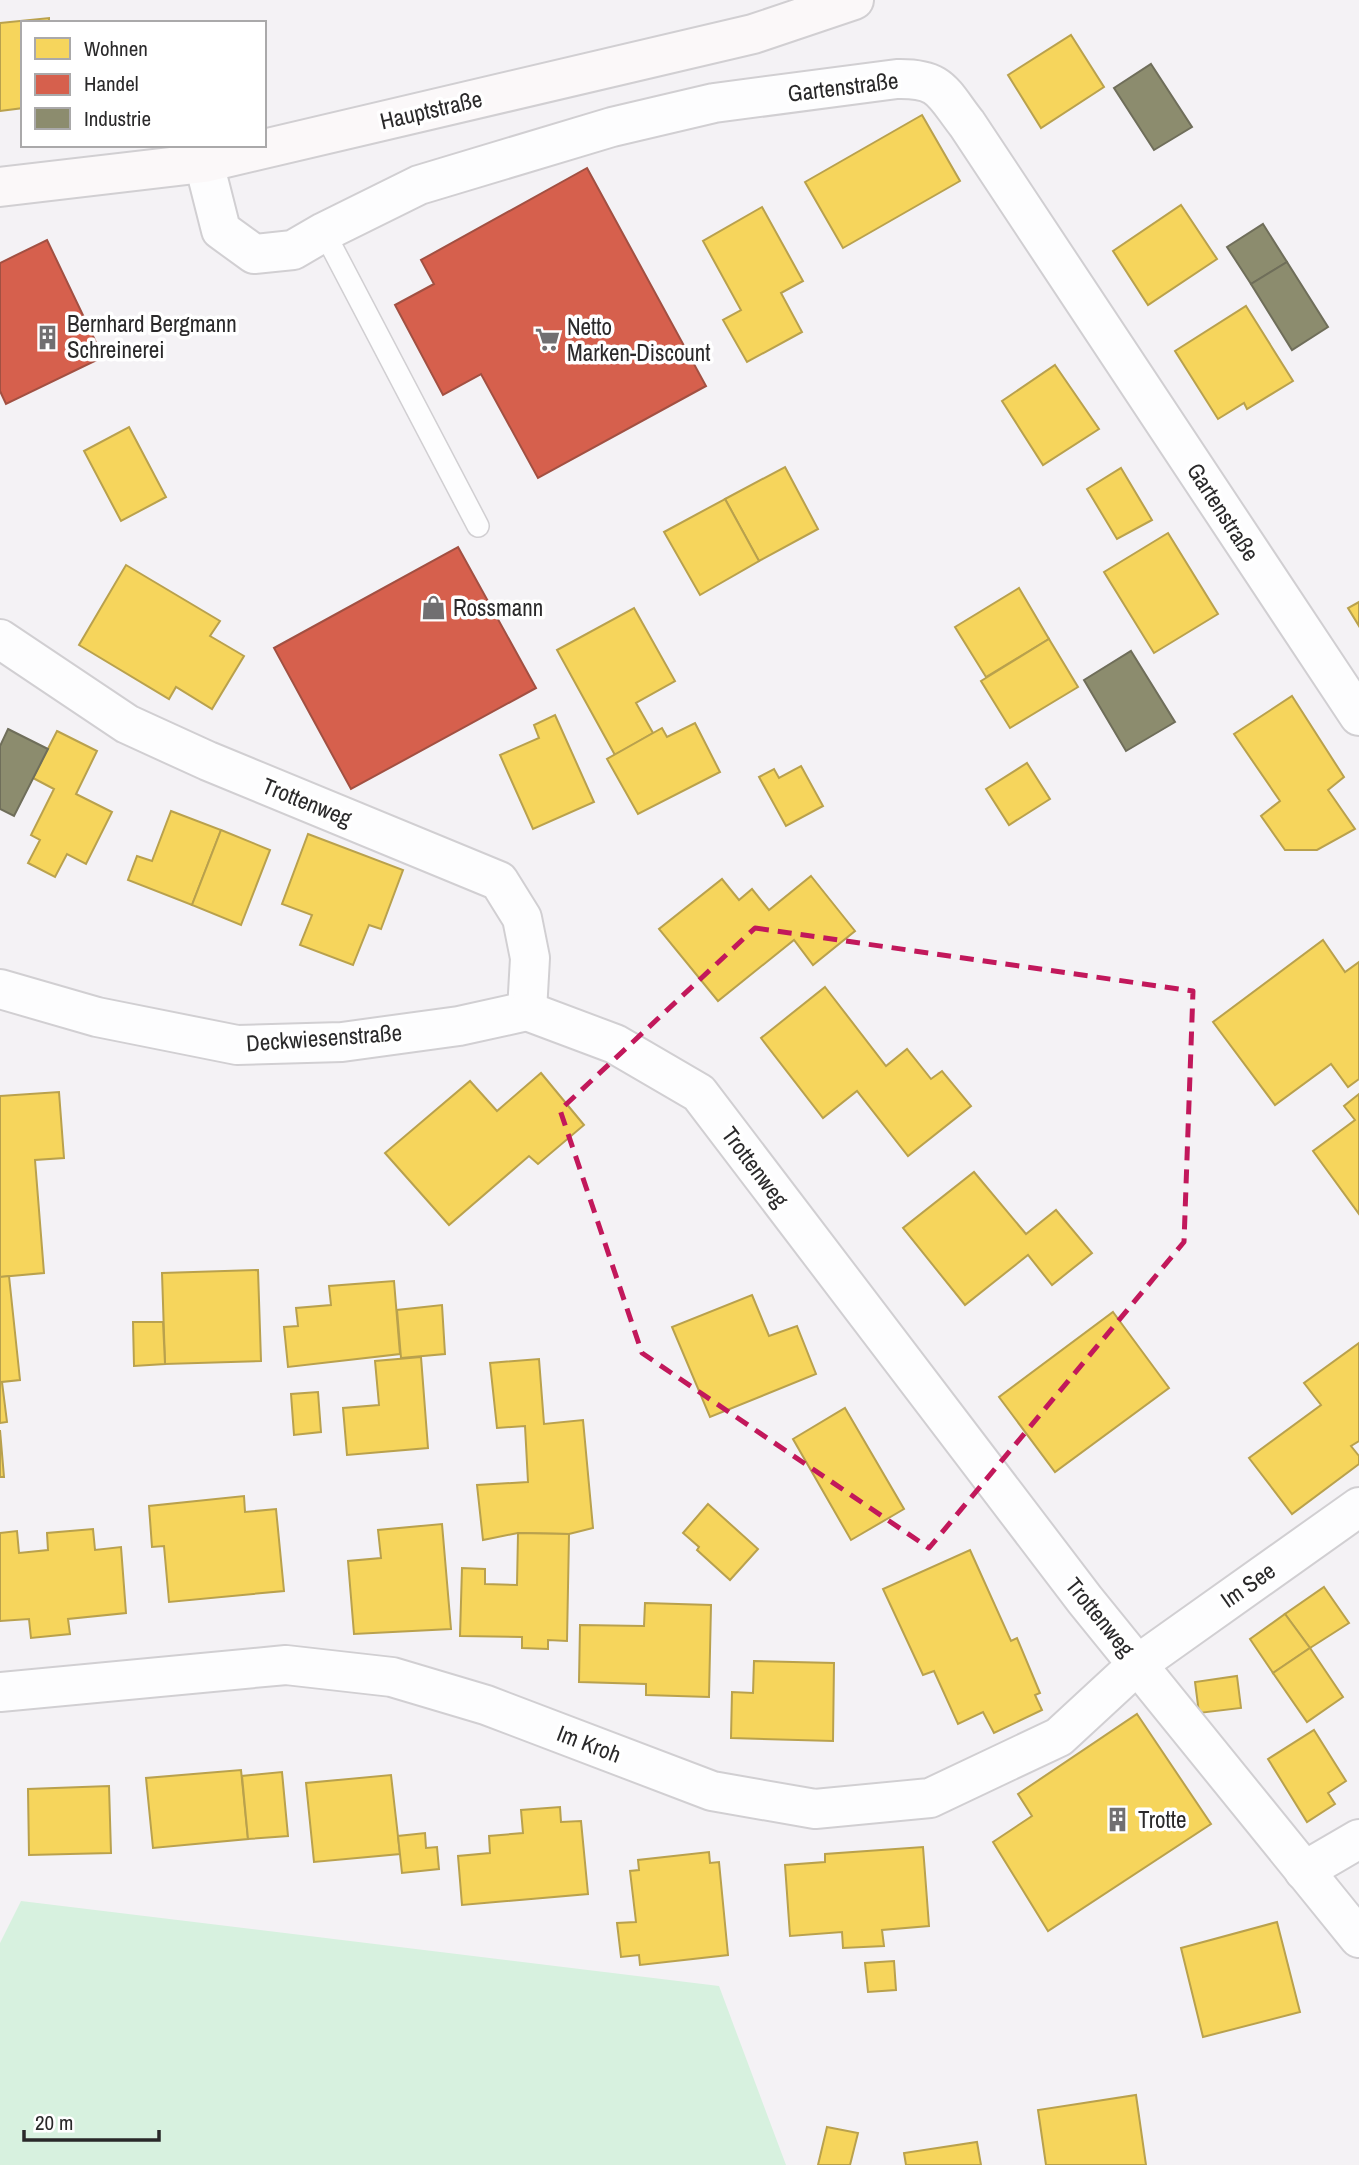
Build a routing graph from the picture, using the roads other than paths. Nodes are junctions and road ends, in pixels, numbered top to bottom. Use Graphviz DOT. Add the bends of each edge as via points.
graph roads {
  1 [pos="854,0"];
  2 [pos="204,163"];
  3 [pos="0,187"];
  4 [pos="324,232"];
  5 [pos="478,527"];
  6 [pos="0,639"];
  7 [pos="1359,716"];
  8 [pos="0,989"];
  9 [pos="527,1011"];
  10 [pos="1359,1507"];
  11 [pos="1138,1664"];
  12 [pos="0,1692"];
  13 [pos="1359,1839"];
  14 [pos="1304,1871"];
  15 [pos="1359,1938"];
  1 -- 2 [label="main road, Hauptstraße" via="753,34"];
  2 -- 3 [label="main road, Hauptstraße"];
  2 -- 4 [label="street, Gartenstraße" via="220,230 254,254 293,250"];
  4 -- 5 [label="lane"];
  4 -- 7 [label="street, Gartenstraße" via="419,185 612,127 714,103 897,79 936,85 967,124"];
  6 -- 9 [label="street, Trottenweg" via="127,724 499,881 522,918 530,958"];
  8 -- 9 [label="street, Deckwiesenstraße" via="97,1017 237,1045 342,1042 459,1026"];
  9 -- 11 [label="street, Trottenweg" via="615,1044 699,1093"];
  10 -- 11 [label="street, Im See"];
  11 -- 12 [label="street, Im Kroh" via="1059,1737 930,1798 815,1809 712,1791 486,1705 392,1677 286,1665"];
  11 -- 14 [label="street, Trottenweg"];
  13 -- 14 [label="street"];
  14 -- 15 [label="street, Trottenweg"];
}
